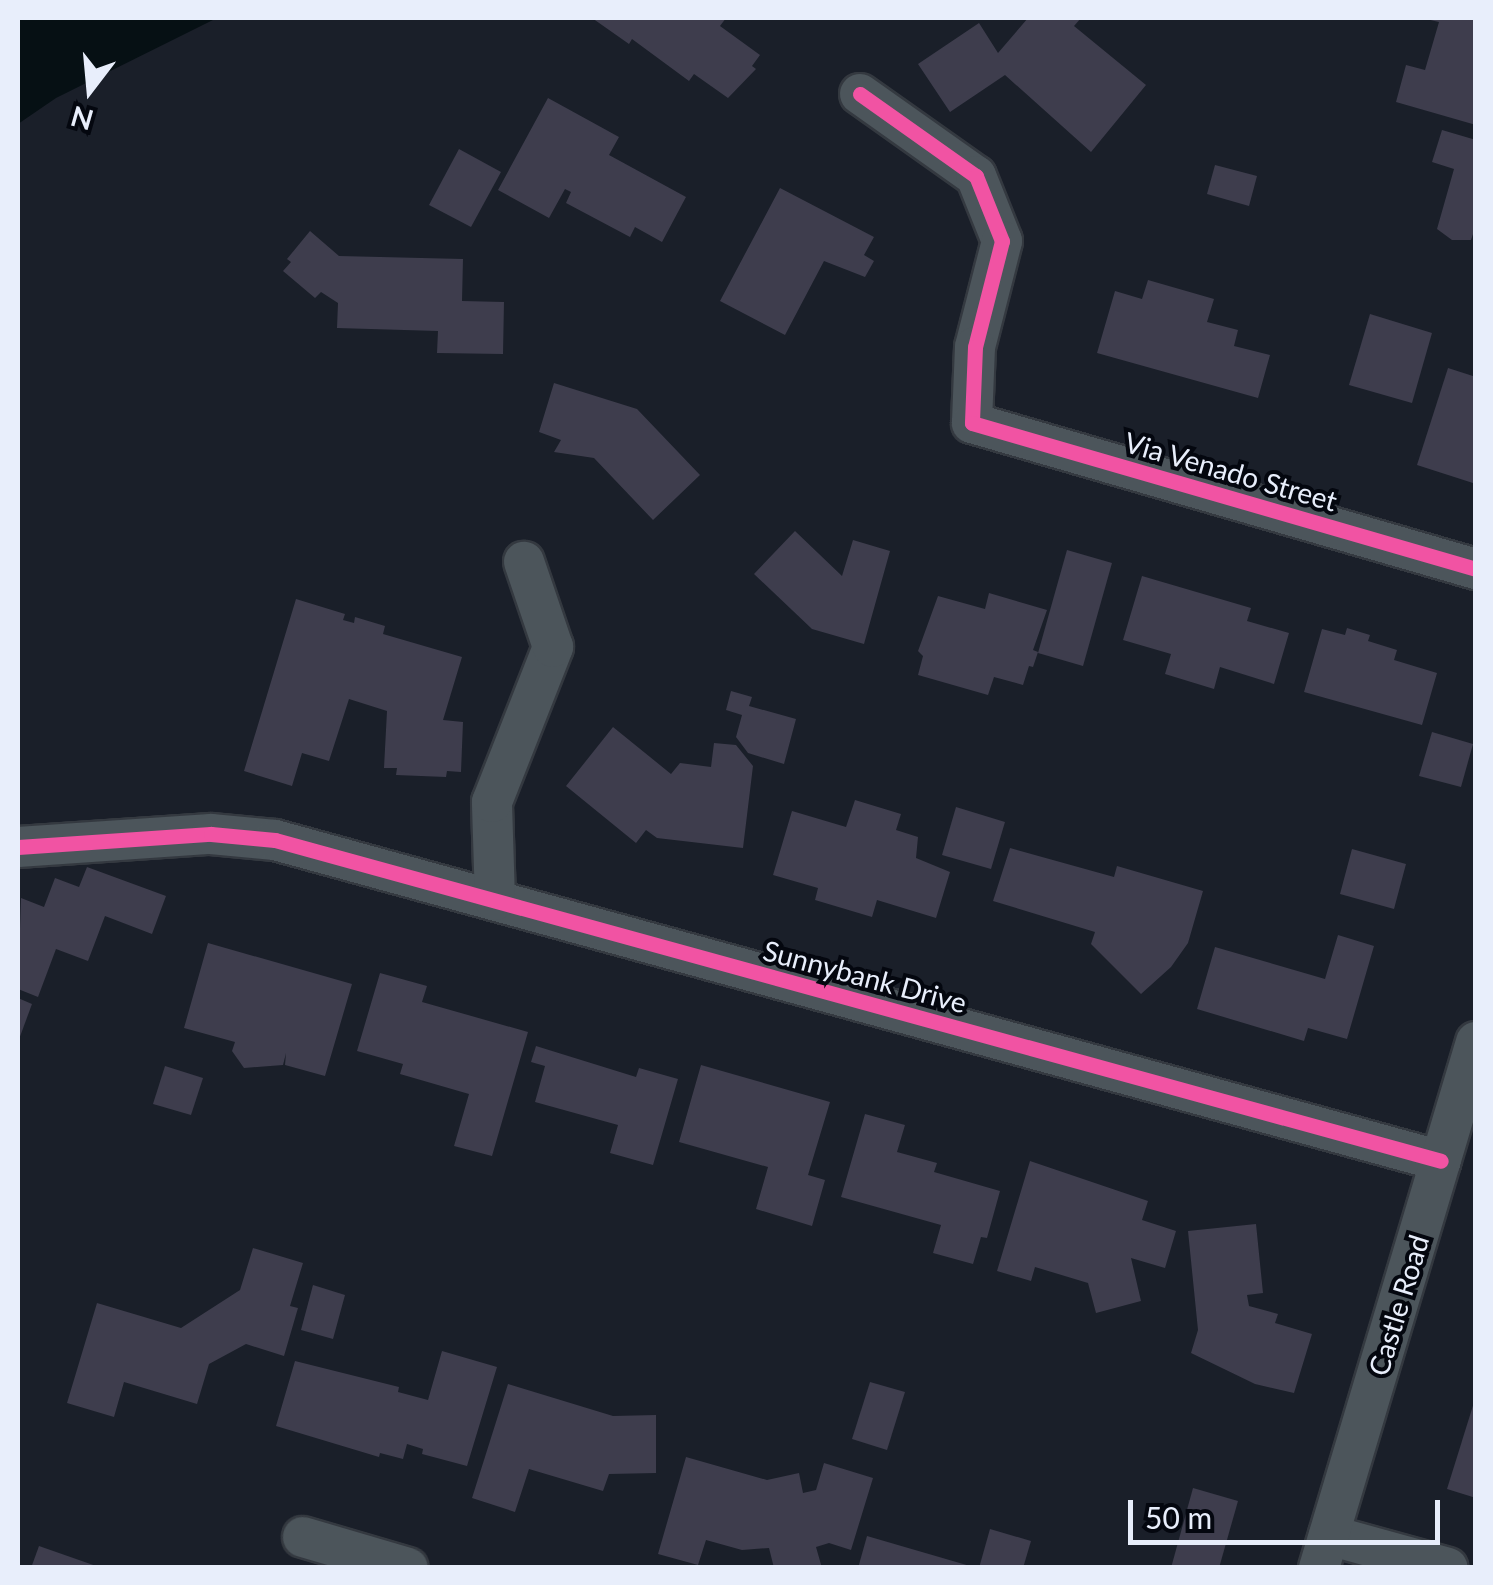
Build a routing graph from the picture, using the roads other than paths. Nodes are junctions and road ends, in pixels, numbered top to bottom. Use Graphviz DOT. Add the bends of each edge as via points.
graph roads {
  1 [pos="860,94"];
  2 [pos="524,562"];
  3 [pos="1476,569"];
  4 [pos="18,847"];
  5 [pos="494,900"];
  6 [pos="1476,1042"];
  7 [pos="1441,1161"];
  8 [pos="304,1537"];
  9 [pos="1324,1551"];
  10 [pos="408,1568"];
  11 [pos="1448,1568"];
  1 -- 3 [label="street, Via Venado Street" via="976,176 1002,241 976,347 972,423"];
  2 -- 5 [label="street" via="553,647 492,802"];
  4 -- 5 [label="street, Sunnybank Drive" via="211,834 276,840"];
  5 -- 7 [label="street, Sunnybank Drive"];
  6 -- 7 [label="street, Castle Road"];
  7 -- 9 [label="street, Castle Road"];
  8 -- 10 [label="street"];
  9 -- 11 [label="street"];
}
